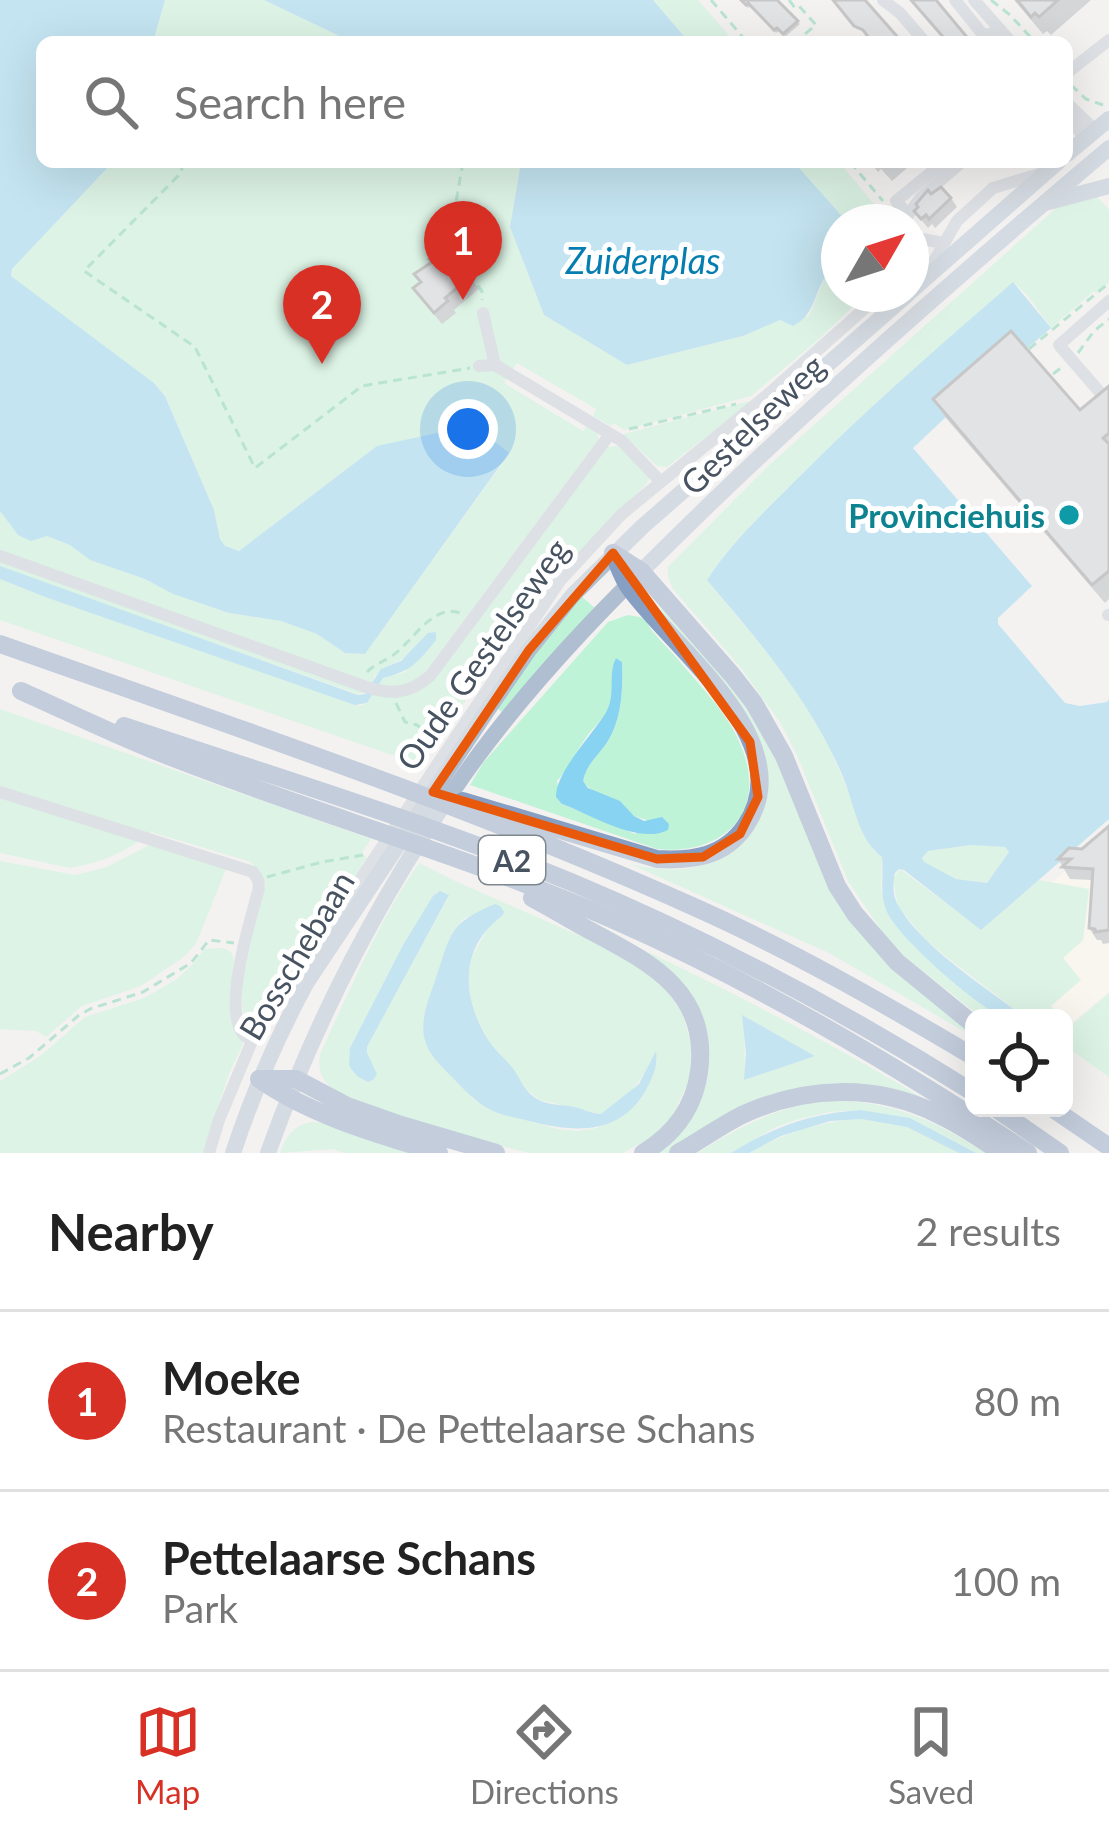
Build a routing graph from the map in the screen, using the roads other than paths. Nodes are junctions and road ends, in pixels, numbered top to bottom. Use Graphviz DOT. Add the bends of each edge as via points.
graph roads {
  1 [pos="883,0"];
  2 [pos="955,0"];
  3 [pos="974,0"];
  4 [pos="1001,30"];
  5 [pos="921,36"];
  6 [pos="1006,36"];
  7 [pos="1109,40"];
  8 [pos="1073,72"];
  9 [pos="1073,109"];
  10 [pos="1096,130"];
  11 [pos="1107,155"];
  12 [pos="937,168"];
  13 [pos="955,168"];
  14 [pos="1049,168"];
  15 [pos="1051,168"];
  16 [pos="1109,186"];
  17 [pos="898,204"];
  18 [pos="916,204"];
  19 [pos="1043,204"];
  20 [pos="929,240"];
  21 [pos="944,243"];
  22 [pos="929,266"];
  23 [pos="929,276"];
  24 [pos="1109,302"];
  25 [pos="861,312"];
  26 [pos="887,312"];
  27 [pos="482,314"];
  28 [pos="495,365"];
  29 [pos="479,366"];
  30 [pos="1109,403"];
  31 [pos="610,434"];
  32 [pos="660,481"];
  33 [pos="613,554"];
  34 [pos="0,556"];
  35 [pos="634,578"];
  36 [pos="0,644"];
  37 [pos="0,683"];
  38 [pos="21,691"];
  39 [pos="449,763"];
  40 [pos="364,773"];
  41 [pos="0,792"];
  42 [pos="390,858"];
  43 [pos="481,868"];
  44 [pos="965,1018"];
  45 [pos="251,1041"];
  46 [pos="965,1052"];
  47 [pos="259,1079"];
  48 [pos="296,1079"];
  49 [pos="965,1089"];
  50 [pos="288,1100"];
  51 [pos="1073,1115"];
  52 [pos="1008,1117"];
  53 [pos="1065,1117"];
  54 [pos="1101,1141"];
  55 [pos="209,1153"];
  56 [pos="233,1153"];
  57 [pos="268,1153"];
  58 [pos="439,1153"];
  59 [pos="496,1153"];
  60 [pos="643,1153"];
  61 [pos="678,1153"];
  62 [pos="1002,1153"];
  63 [pos="1028,1153"];
  64 [pos="1060,1153"];
  1 -- 5 [label="street"];
  2 -- 4 [label="street" via="984,36"];
  3 -- 4 [label="street"];
  4 -- 6 [label="street"];
  7 -- 8 [label="street"];
  9 -- 10 [label="street"];
  10 -- 11 [label="main road"];
  11 -- 19 [label="main road, Gestelseweg"];
  12 -- 17 [label="street"];
  13 -- 18 [label="street"];
  14 -- 21 [label="street" via="993,188"];
  15 -- 23 [label="main road, Gestelseweg"];
  16 -- 19 [label="main road"];
  19 -- 35 [label="main road, Gestelseweg" via="850,372"];
  20 -- 21 [label="street"];
  21 -- 22 [label="street"];
  24 -- 30 [label="street" via="1059,345"];
  25 -- 32 [label="street, Oude Gestelseweg"];
  26 -- 33 [label="main road, Gestelseweg"];
  27 -- 28 [label="street"];
  28 -- 29 [label="street"];
  28 -- 31 [label="street"];
  31 -- 32 [label="street"];
  31 -- 34 [label="street" via="430,676 407,691 362,685"];
  32 -- 39 [label="street, Oude Gestelseweg" via="560,581"];
  33 -- 35 [label="highway"];
  33 -- 39 [label="main road, Gestelseweg" via="529,650"];
  35 -- 39 [label="main road, Gestelseweg"];
  35 -- 40 [label="highway, A2" via="724,696 759,768 751,818 723,848 657,859"];
  35 -- 44 [label="highway" via="734,676 769,727 855,914 897,962"];
  36 -- 40 [label="highway, A2"];
  37 -- 38 [label="highway, A2"];
  38 -- 43 [label="highway, A2" via="161,753"];
  38 -- 49 [label="highway, A2" via="568,881 810,995"];
  39 -- 42 [label="main road"];
  40 -- 46 [label="highway, A2" via="696,907"];
  41 -- 45 [label="street" via="253,872 259,888 242,944 236,1007"];
  42 -- 45 [label="street"];
  42 -- 47 [label="main road, Bosschebaan" via="308,982"];
  42 -- 48 [label="main road, Bosschebaan"];
  43 -- 60 [label="highway, A2" via="654,966 690,1008 700,1042 698,1080 681,1121"];
  43 -- 63 [label="highway, A2" via="750,985"];
  45 -- 55 [label="street"];
  47 -- 48 [label="highway"];
  47 -- 50 [label="highway"];
  47 -- 56 [label="main road, Bosschebaan"];
  48 -- 50 [label="main road, Bosschebaan"];
  48 -- 59 [label="highway" via="347,1106"];
  50 -- 57 [label="main road, Bosschebaan"];
  50 -- 58 [label="highway"];
  51 -- 54 [label="highway"];
  52 -- 64 [label="highway"];
  53 -- 54 [label="highway"];
  61 -- 62 [label="highway" via="767,1105 826,1092 914,1104"];
}
